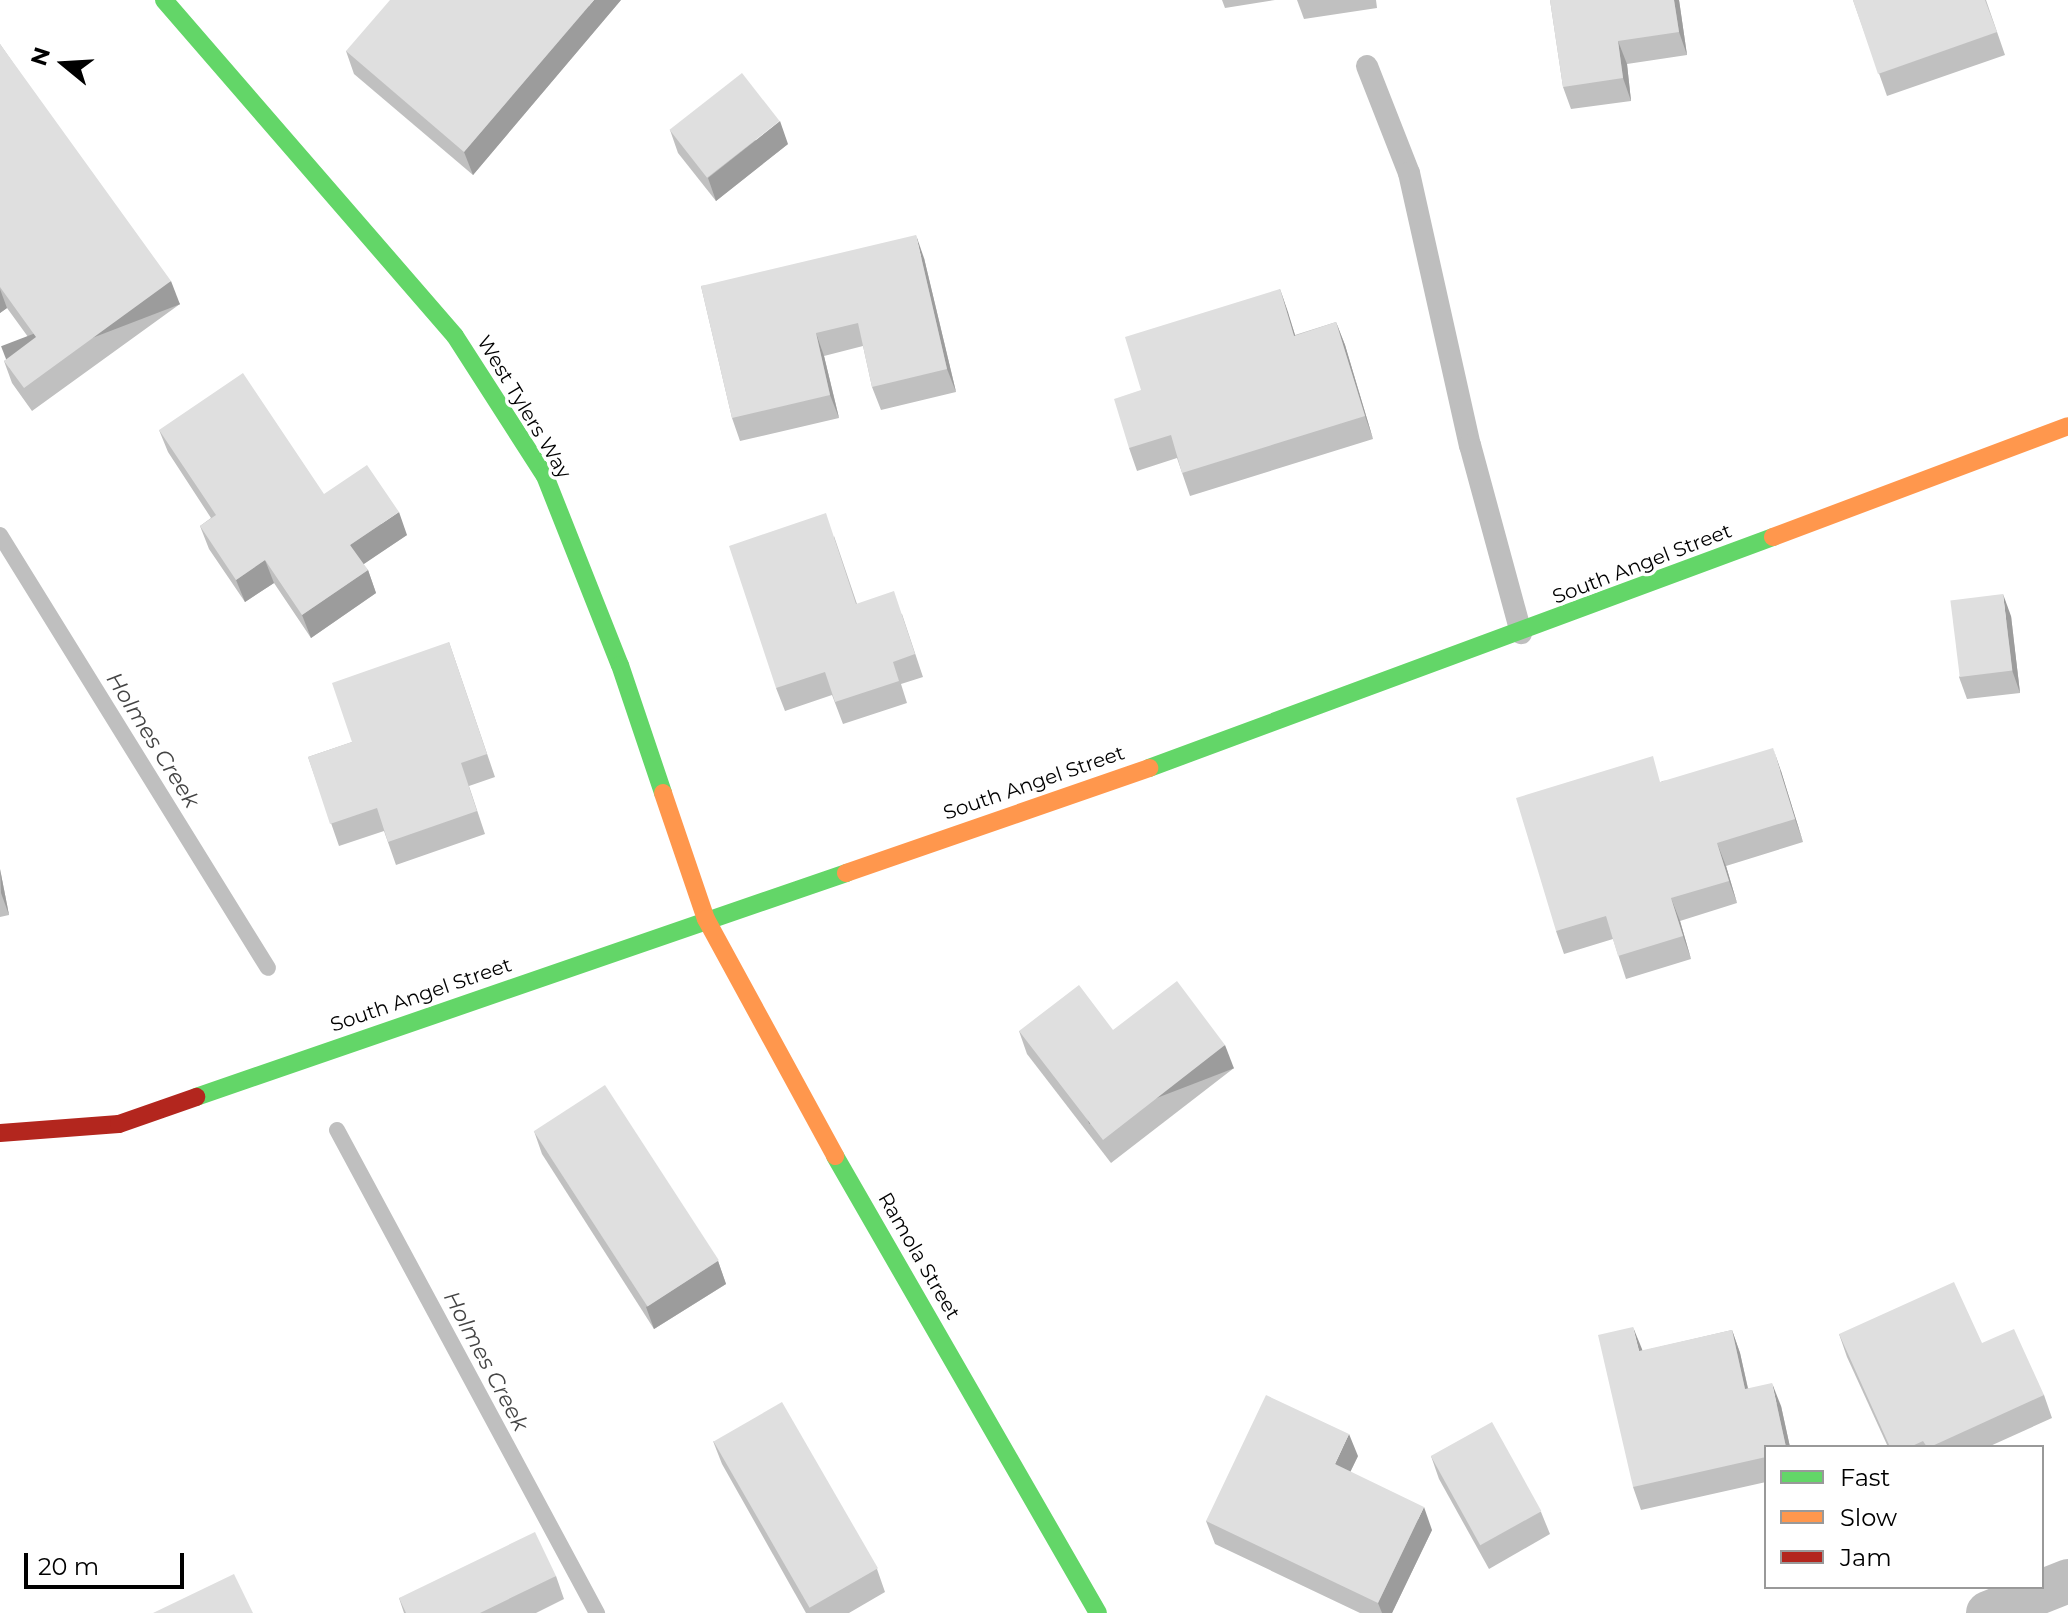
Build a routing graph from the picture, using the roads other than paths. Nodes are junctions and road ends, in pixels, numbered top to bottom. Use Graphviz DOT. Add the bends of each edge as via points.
graph roads {
  1 [pos="164,0"];
  2 [pos="1367,66"];
  3 [pos="2068,426"];
  4 [pos="1521,633"];
  5 [pos="706,919"];
  6 [pos="0,1133"];
  7 [pos="2068,1581"];
  8 [pos="1098,1613"];
  9 [pos="1988,1613"];
  1 -- 5 [label="street, West Tylers Way" via="455,336 545,476 620,665"];
  2 -- 4 [label="lane" via="1409,173 1470,445"];
  3 -- 4 [label="street, South Angel Street"];
  4 -- 5 [label="street, South Angel Street" via="1325,707"];
  5 -- 6 [label="street, South Angel Street" via="119,1124"];
  5 -- 8 [label="street, Ramola Street" via="796,1087"];
  7 -- 9 [label="street"];
}
